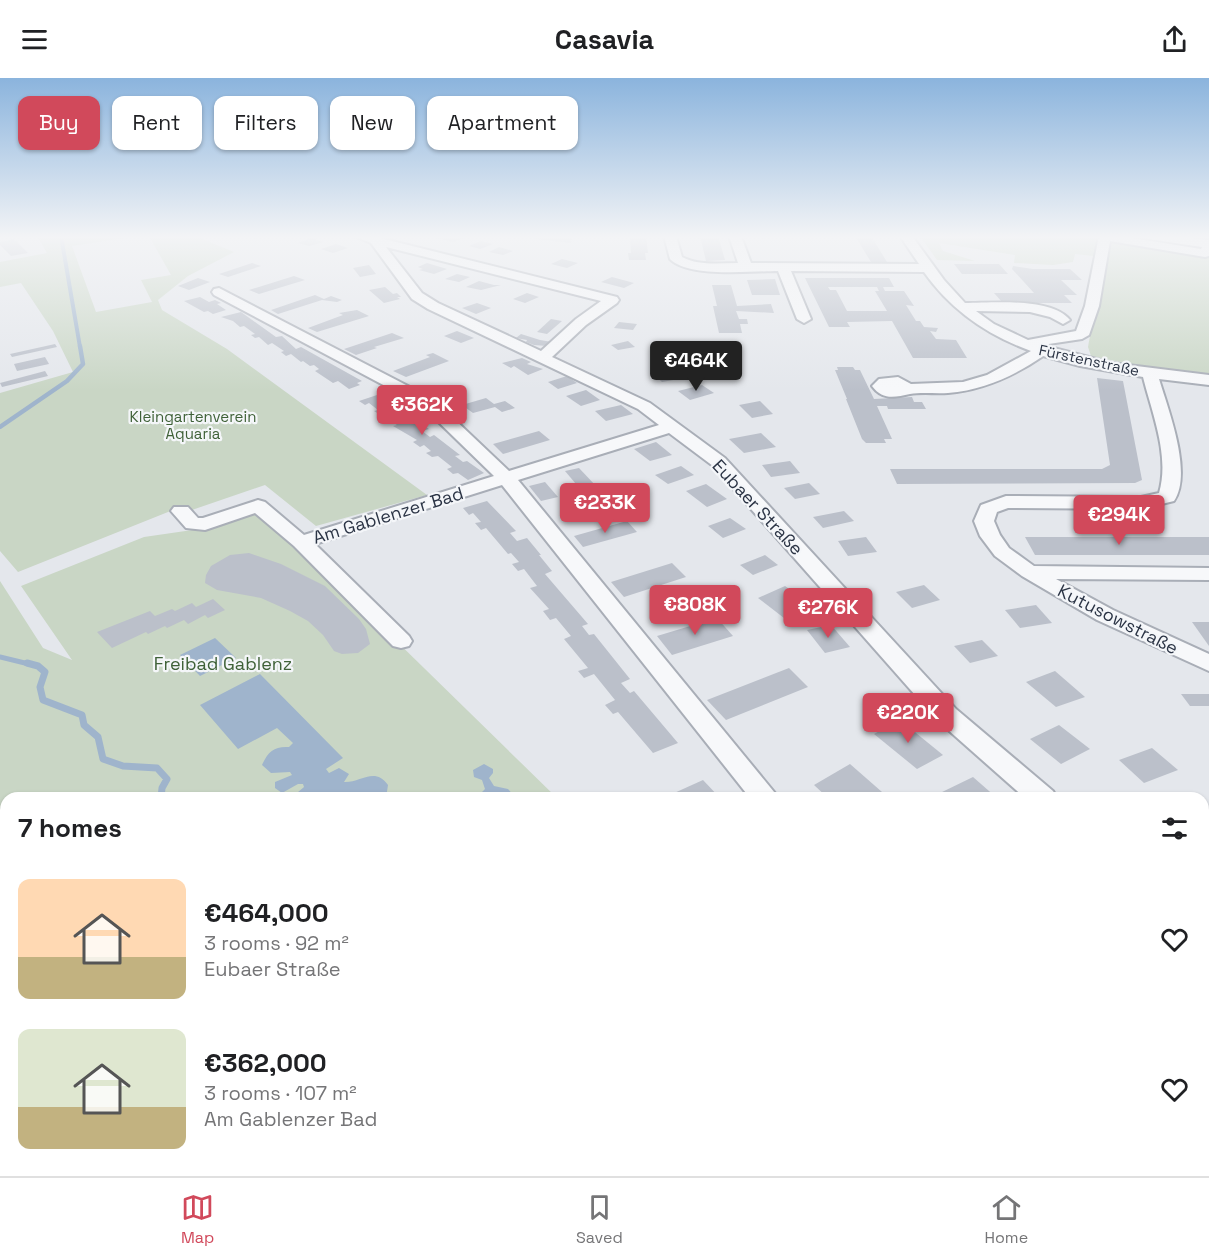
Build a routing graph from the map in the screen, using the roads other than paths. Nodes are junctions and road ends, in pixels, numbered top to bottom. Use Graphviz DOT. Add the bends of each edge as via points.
graph roads {
  1 [pos="409,287"];
  2 [pos="562,287"];
  3 [pos="791,287"];
  4 [pos="945,287"];
  5 [pos="1096,287"];
  6 [pos="219,292"];
  7 [pos="967,311"];
  8 [pos="804,319"];
  9 [pos="1005,335"];
  10 [pos="1034,348"];
  11 [pos="543,357"];
  12 [pos="1150,373"];
  13 [pos="1209,380"];
  14 [pos="907,389"];
  15 [pos="673,426"];
  16 [pos="507,479"];
  17 [pos="181,511"];
  18 [pos="301,542"];
  19 [pos="1029,572"];
  20 [pos="1209,574"];
  21 [pos="401,641"];
  22 [pos="1209,663"];
  23 [pos="760,792"];
  24 [pos="1036,792"];
  1 -- 11 [label="street, Eubaer Straße" via="433,306"];
  2 -- 11 [label="street, Eubaer Straße" via="612,300"];
  3 -- 8 [label="street"];
  4 -- 7 [label="street, Fürstenstraße"];
  5 -- 10 [label="street" via="1082,335 1050,339"];
  6 -- 16 [label="street" via="427,402"];
  7 -- 9 [label="street, Fürstenstraße"];
  7 -- 9 [label="street" via="1064,321 1048,331"];
  9 -- 10 [label="street, Fürstenstraße"];
  10 -- 12 [label="street, Fürstenstraße"];
  10 -- 14 [label="street" via="997,379 964,388"];
  11 -- 15 [label="street, Eubaer Straße" via="644,406"];
  12 -- 13 [label="street, Fürstenstraße"];
  12 -- 19 [label="street, Kutusowstraße" via="1172,475 1167,496 1141,503 1006,502 988,509 984,521 990,536 1002,552"];
  15 -- 16 [label="street, Am Gablenzer Bad"];
  15 -- 24 [label="street, Eubaer Straße" via="719,462 947,715"];
  16 -- 18 [label="street, Am Gablenzer Bad"];
  16 -- 23 [label="street"];
  17 -- 18 [label="street" via="193,524 205,524 258,506"];
  18 -- 21 [label="street, Am Gablenzer Bad"];
  19 -- 20 [label="street, Kutusowstraße"];
  19 -- 22 [label="street, Kutusowstraße" via="1105,615"];
}
